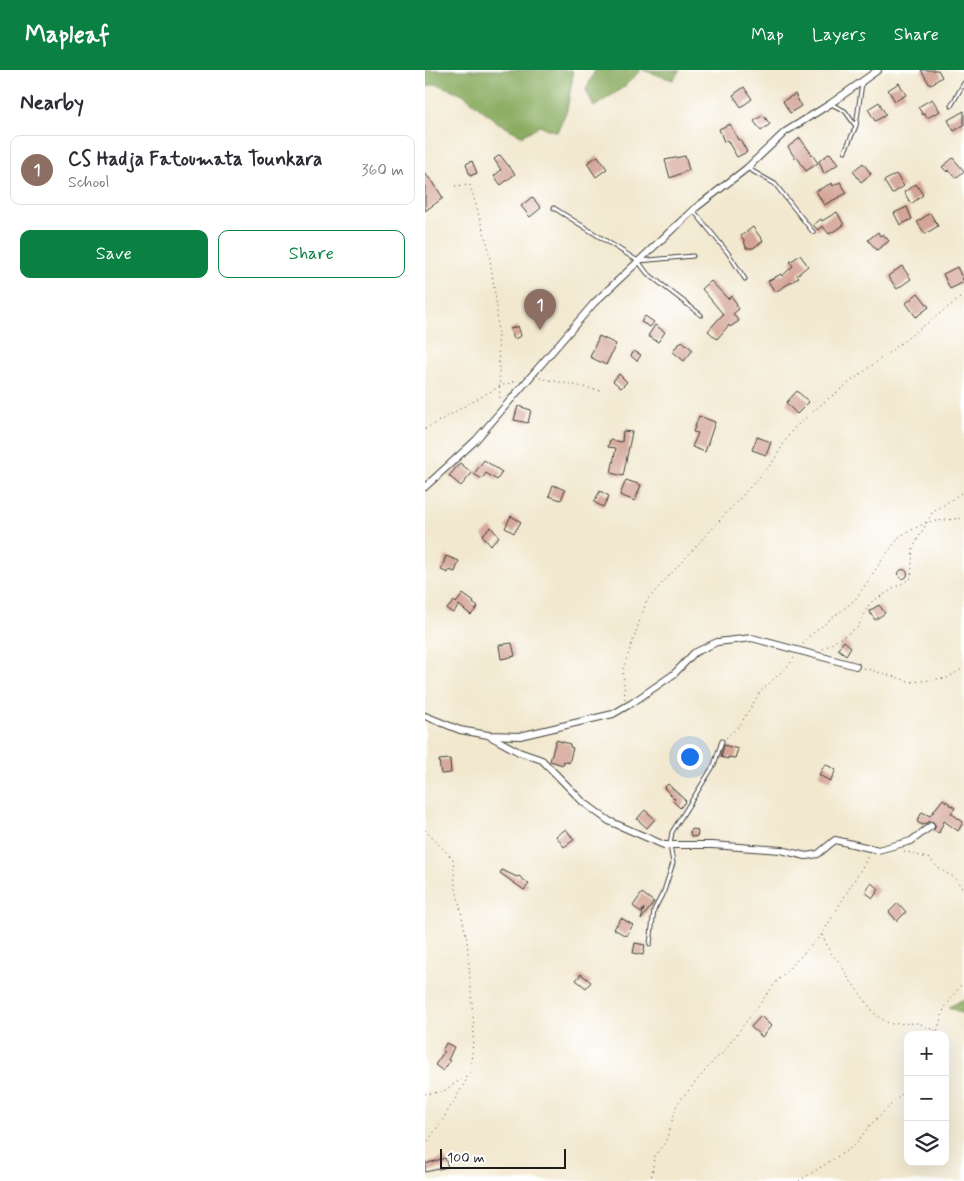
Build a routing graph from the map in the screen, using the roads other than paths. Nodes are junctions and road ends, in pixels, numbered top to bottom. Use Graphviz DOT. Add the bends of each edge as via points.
graph roads {
  1 [pos="878,70"];
  2 [pos="862,80"];
  3 [pos="964,83"];
  4 [pos="830,104"];
  5 [pos="951,106"];
  6 [pos="856,126"];
  7 [pos="845,151"];
  8 [pos="747,168"];
  9 [pos="554,208"];
  10 [pos="693,210"];
  11 [pos="813,232"];
  12 [pos="693,256"];
  13 [pos="638,262"];
  14 [pos="745,279"];
  15 [pos="701,315"];
  16 [pos="425,487"];
  17 [pos="856,666"];
  18 [pos="425,716"];
  19 [pos="488,735"];
  20 [pos="722,741"];
  21 [pos="931,826"];
  22 [pos="669,846"];
  23 [pos="650,944"];
  1 -- 2 [label="street"];
  2 -- 4 [label="street"];
  2 -- 6 [label="lane"];
  3 -- 5 [label="lane"];
  4 -- 6 [label="lane" via="845,111"];
  4 -- 8 [label="street" via="785,132"];
  6 -- 7 [label="lane"];
  8 -- 10 [label="street"];
  8 -- 11 [label="lane" via="775,184"];
  9 -- 13 [label="lane"];
  10 -- 13 [label="street"];
  10 -- 14 [label="lane"];
  12 -- 13 [label="lane"];
  13 -- 15 [label="lane" via="647,273"];
  13 -- 16 [label="street" via="594,304 476,440"];
  17 -- 19 [label="street" via="752,638 717,642 694,653 674,674 613,714 519,736"];
  18 -- 19 [label="street" via="460,730"];
  19 -- 22 [label="street" via="542,760 583,802 609,821"];
  20 -- 22 [label="lane" via="714,765 672,832"];
  21 -- 22 [label="street" via="911,840 878,850 835,840 818,854 806,856 781,850 712,845"];
  22 -- 23 [label="lane" via="673,864 654,910"];
}
